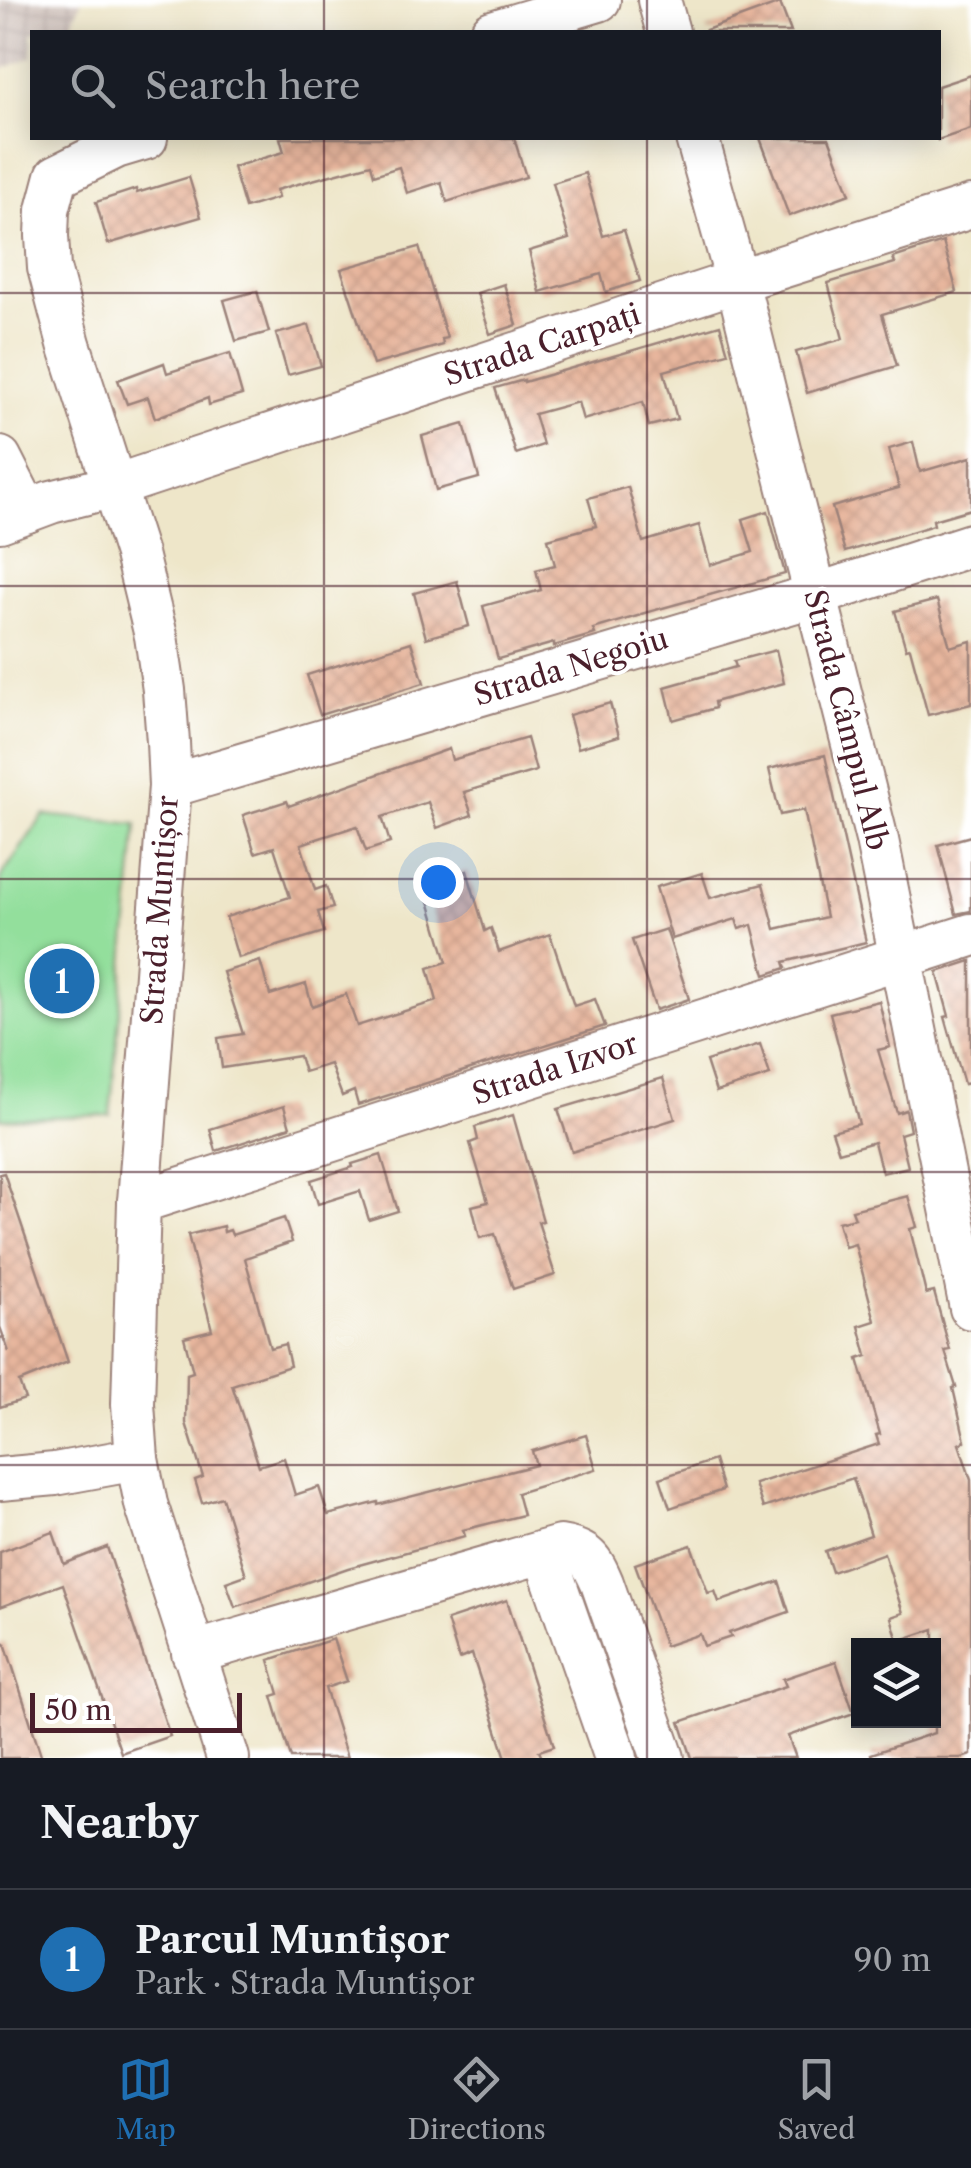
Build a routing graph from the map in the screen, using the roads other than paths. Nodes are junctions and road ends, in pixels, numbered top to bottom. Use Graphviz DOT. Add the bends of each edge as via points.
graph roads {
  1 [pos="599,0"];
  2 [pos="659,0"];
  3 [pos="499,30"];
  4 [pos="667,30"];
  5 [pos="139,140"];
  6 [pos="698,140"];
  7 [pos="971,207"];
  8 [pos="737,281"];
  9 [pos="0,458"];
  10 [pos="115,486"];
  11 [pos="14,516"];
  12 [pos="971,545"];
  13 [pos="816,595"];
  14 [pos="170,786"];
  15 [pos="971,935"];
  16 [pos="900,958"];
  17 [pos="139,1202"];
  18 [pos="971,1308"];
  19 [pos="136,1459"];
  20 [pos="0,1479"];
  21 [pos="544,1552"];
  22 [pos="193,1654"];
  23 [pos="228,1758"];
  24 [pos="616,1758"];
  25 [pos="663,1758"];
  1 -- 3 [label="street"];
  2 -- 4 [label="street"];
  5 -- 10 [label="street, Strada Muntișor" via="57,176 46,236 69,344"];
  6 -- 8 [label="street, Strada Câmpul Alb"];
  7 -- 8 [label="street, Strada Carpați"];
  8 -- 10 [label="street, Strada Carpați"];
  8 -- 13 [label="street, Strada Câmpul Alb"];
  9 -- 11 [label="street"];
  10 -- 11 [label="street, Strada Carpați"];
  10 -- 14 [label="street, Strada Muntișor" via="156,636"];
  12 -- 13 [label="street, Strada Negoiu"];
  13 -- 14 [label="street, Strada Negoiu"];
  13 -- 16 [label="street, Strada Câmpul Alb"];
  14 -- 17 [label="street, Strada Muntișor"];
  15 -- 16 [label="street, Strada Izvor"];
  16 -- 17 [label="street, Strada Izvor"];
  16 -- 18 [label="street, Strada Câmpul Alb"];
  17 -- 19 [label="street, Strada Muntișor"];
  19 -- 20 [label="street"];
  19 -- 22 [label="street, Strada Muntișor"];
  21 -- 22 [label="street"];
  21 -- 24 [label="street"];
  21 -- 25 [label="street" via="576,1550 596,1569"];
  22 -- 23 [label="street, Strada Muntișor"];
}
